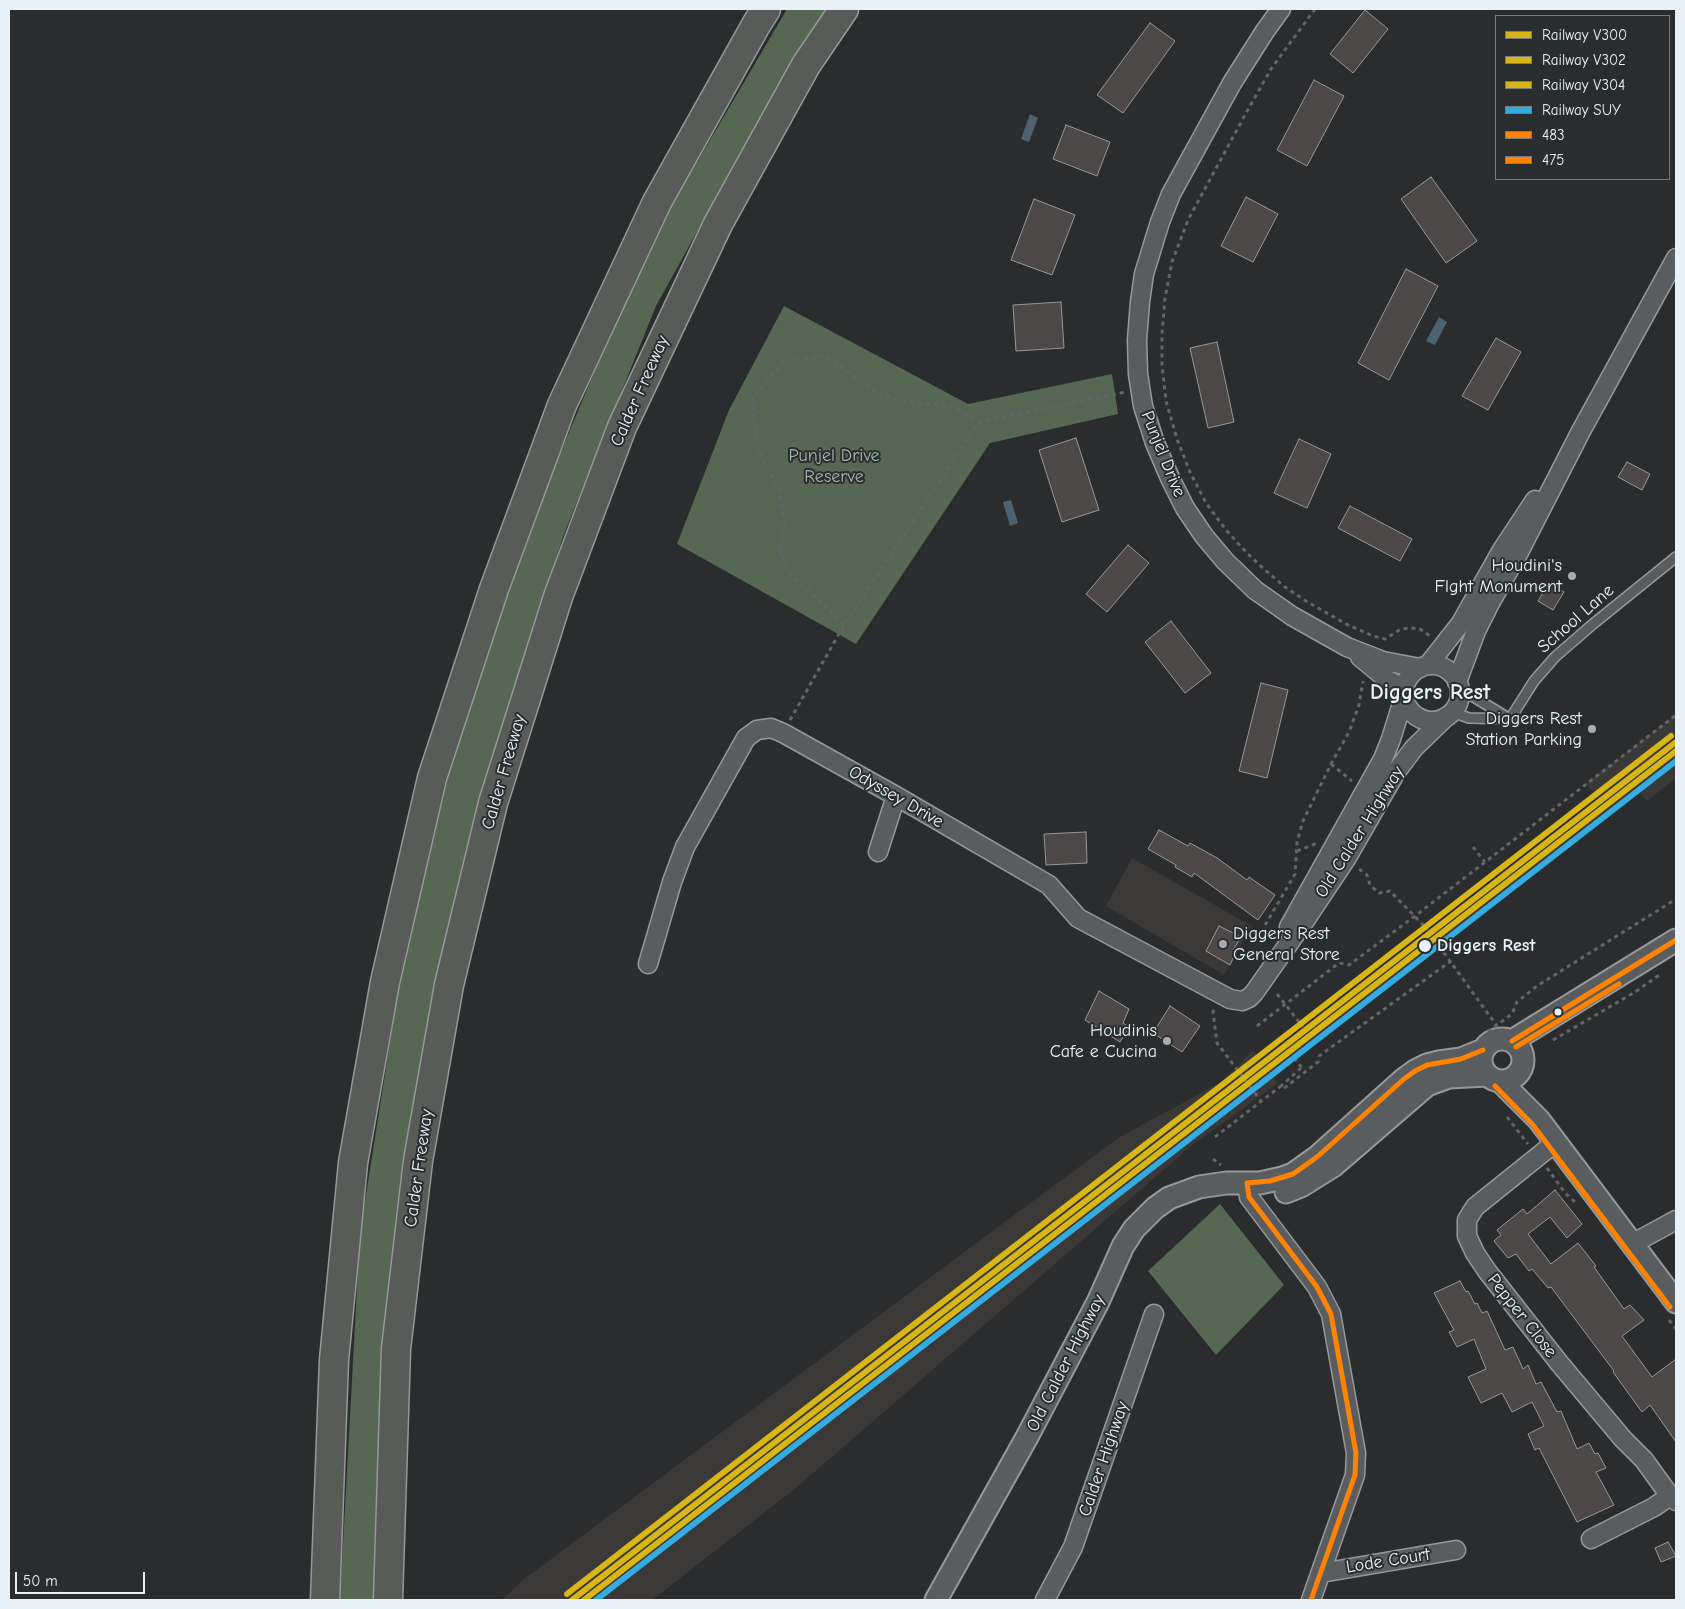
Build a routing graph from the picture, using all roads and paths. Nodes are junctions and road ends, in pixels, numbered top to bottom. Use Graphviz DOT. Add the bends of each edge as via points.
graph roads {
  1 [pos="766,9"];
  2 [pos="844,9"];
  3 [pos="1281,9"];
  4 [pos="1315,9"];
  5 [pos="1676,258"];
  6 [pos="1141,389"];
  7 [pos="980,423"];
  8 [pos="1581,431"];
  9 [pos="1676,557"];
  10 [pos="844,625"];
  11 [pos="1373,636"];
  12 [pos="1444,645"];
  13 [pos="1367,659"];
  14 [pos="1424,667"];
  15 [pos="1458,685"];
  16 [pos="1404,693"];
  17 [pos="1449,714"];
  18 [pos="1676,715"];
  19 [pos="1510,718"];
  20 [pos="783,733"];
  21 [pos="1331,764"];
  22 [pos="1353,782"];
  23 [pos="896,796"];
  24 [pos="1473,847"];
  25 [pos="878,852"];
  26 [pos="1485,862"];
  27 [pos="1358,868"];
  28 [pos="1676,899"];
  29 [pos="1415,916"];
  30 [pos="1428,930"];
  31 [pos="1261,932"];
  32 [pos="1676,940"];
  33 [pos="1439,946"];
  34 [pos="1451,961"];
  35 [pos="648,964"];
  36 [pos="1669,968"];
  37 [pos="1258,986"];
  38 [pos="1277,994"];
  39 [pos="1285,1004"];
  40 [pos="1214,1010"];
  41 [pos="1523,1010"];
  42 [pos="1256,1026"];
  43 [pos="1303,1027"];
  44 [pos="1505,1034"];
  45 [pos="1546,1045"];
  46 [pos="1483,1050"];
  47 [pos="1294,1058"];
  48 [pos="1301,1068"];
  49 [pos="1308,1070"];
  50 [pos="1501,1077"];
  51 [pos="1281,1086"];
  52 [pos="1261,1101"];
  53 [pos="1215,1137"];
  54 [pos="1556,1142"];
  55 [pos="1245,1188"];
  56 [pos="1676,1220"];
  57 [pos="1632,1244"];
  58 [pos="1098,1302"];
  59 [pos="1676,1302"];
  60 [pos="1154,1314"];
  61 [pos="1673,1499"];
  62 [pos="1591,1539"];
  63 [pos="1456,1550"];
  64 [pos="1321,1572"];
  65 [pos="324,1600"];
  66 [pos="388,1600"];
  67 [pos="936,1600"];
  68 [pos="1045,1600"];
  69 [pos="1311,1600"];
  1 -- 65 [label="highway" via="658,202 562,405 494,589 432,778 385,982 353,1163 334,1360"];
  2 -- 66 [label="highway, Calder Freeway" via="806,65 718,224 622,427 558,596 493,804 449,985 418,1161 396,1349"];
  3 -- 6 [label="street, Punjel Drive" via="1232,83 1171,194 1160,222 1144,274 1140,302 1137,340"];
  4 -- 11 [label="path" via="1271,69 1188,220 1172,262 1167,289 1162,365 1166,400 1180,447 1206,503 1226,530 1285,587 1346,624"];
  5 -- 8 [label="street"];
  6 -- 7 [label="path"];
  6 -- 13 [label="street, Punjel Drive" via="1155,443 1170,478 1204,536 1255,590 1292,616"];
  7 -- 10 [label="path"];
  7 -- 10 [label="path" via="952,406 907,402 878,394 826,356 784,361 752,399 758,451 779,488 784,525 779,548 788,571"];
  8 -- 12 [label="street"];
  8 -- 15 [label="street" via="1486,610"];
  9 -- 19 [label="lane, School Lane" via="1555,657 1534,681"];
  10 -- 20 [label="path"];
  11 -- 12 [label="path" via="1385,639 1401,629 1420,629"];
  11 -- 13 [label="path"];
  12 -- 14 [label="street"];
  13 -- 14 [label="street, Punjel Drive"];
  13 -- 16 [label="street, Punjel Drive"];
  13 -- 21 [label="path" via="1361,672 1362,694 1355,718"];
  14 -- 15 [label="street" via="1442,667"];
  14 -- 16 [label="street" via="1407,680"];
  15 -- 17 [label="street" via="1458,701"];
  15 -- 19 [label="lane"];
  16 -- 17 [label="street" via="1407,706 1420,718 1438,720"];
  16 -- 37 [label="street, Old Calder Highway" via="1383,759"];
  17 -- 19 [label="lane" via="1469,718"];
  17 -- 37 [label="street, Old Calder Highway" via="1414,748 1396,772 1346,859"];
  18 -- 26 [label="path"];
  20 -- 23 [label="street, Odyssey Drive"];
  20 -- 35 [label="street, Odyssey Drive" via="764,728 746,738 685,847"];
  21 -- 22 [label="path"];
  21 -- 31 [label="path" via="1299,834 1295,874"];
  23 -- 25 [label="street"];
  23 -- 37 [label="street, Odyssey Drive" via="1049,886 1078,918 1230,999 1242,1001 1249,998"];
  24 -- 26 [label="path"];
  26 -- 29 [label="path"];
  27 -- 29 [label="path" via="1379,893 1390,891"];
  28 -- 41 [label="path" via="1537,986 1517,1002"];
  29 -- 30 [label="path"];
  29 -- 39 [label="path" via="1349,965 1339,963"];
  32 -- 44 [label="street"];
  33 -- 34 [label="path"];
  34 -- 44 [label="path"];
  34 -- 49 [label="path" via="1319,1056 1318,1062"];
  36 -- 45 [label="path"];
  38 -- 39 [label="path"];
  39 -- 42 [label="path"];
  39 -- 43 [label="path"];
  40 -- 52 [label="path" via="1217,1042"];
  44 -- 46 [label="street"];
  44 -- 50 [label="street" via="1520,1049 1523,1059 1520,1070"];
  46 -- 50 [label="street" via="1481,1063"];
  46 -- 55 [label="street" via="1416,1071 1293,1174"];
  47 -- 48 [label="path"];
  48 -- 49 [label="path"];
  48 -- 51 [label="path"];
  49 -- 51 [label="path" via="1283,1089"];
  50 -- 54 [label="street"];
  50 -- 55 [label="street" via="1448,1077 1427,1085 1317,1177 1289,1191 1272,1195"];
  51 -- 52 [label="path"];
  52 -- 53 [label="path"];
  54 -- 57 [label="street"];
  54 -- 61 [label="street, Pepper Close" via="1475,1207 1467,1220 1467,1236 1487,1271"];
  55 -- 58 [label="street" via="1205,1197 1169,1212 1138,1243"];
  55 -- 58 [label="street, Old Calder Highway" via="1212,1184 1169,1198 1156,1208 1134,1229 1123,1246"];
  55 -- 64 [label="street" via="1317,1287 1331,1314 1356,1453 1355,1476"];
  56 -- 57 [label="street"];
  57 -- 59 [label="street"];
  58 -- 67 [label="street, Old Calder Highway"];
  60 -- 68 [label="street, Calder Highway" via="1073,1547"];
  61 -- 62 [label="street, Pepper Close"];
  63 -- 64 [label="street, Lode Court"];
  64 -- 69 [label="street"];
}
